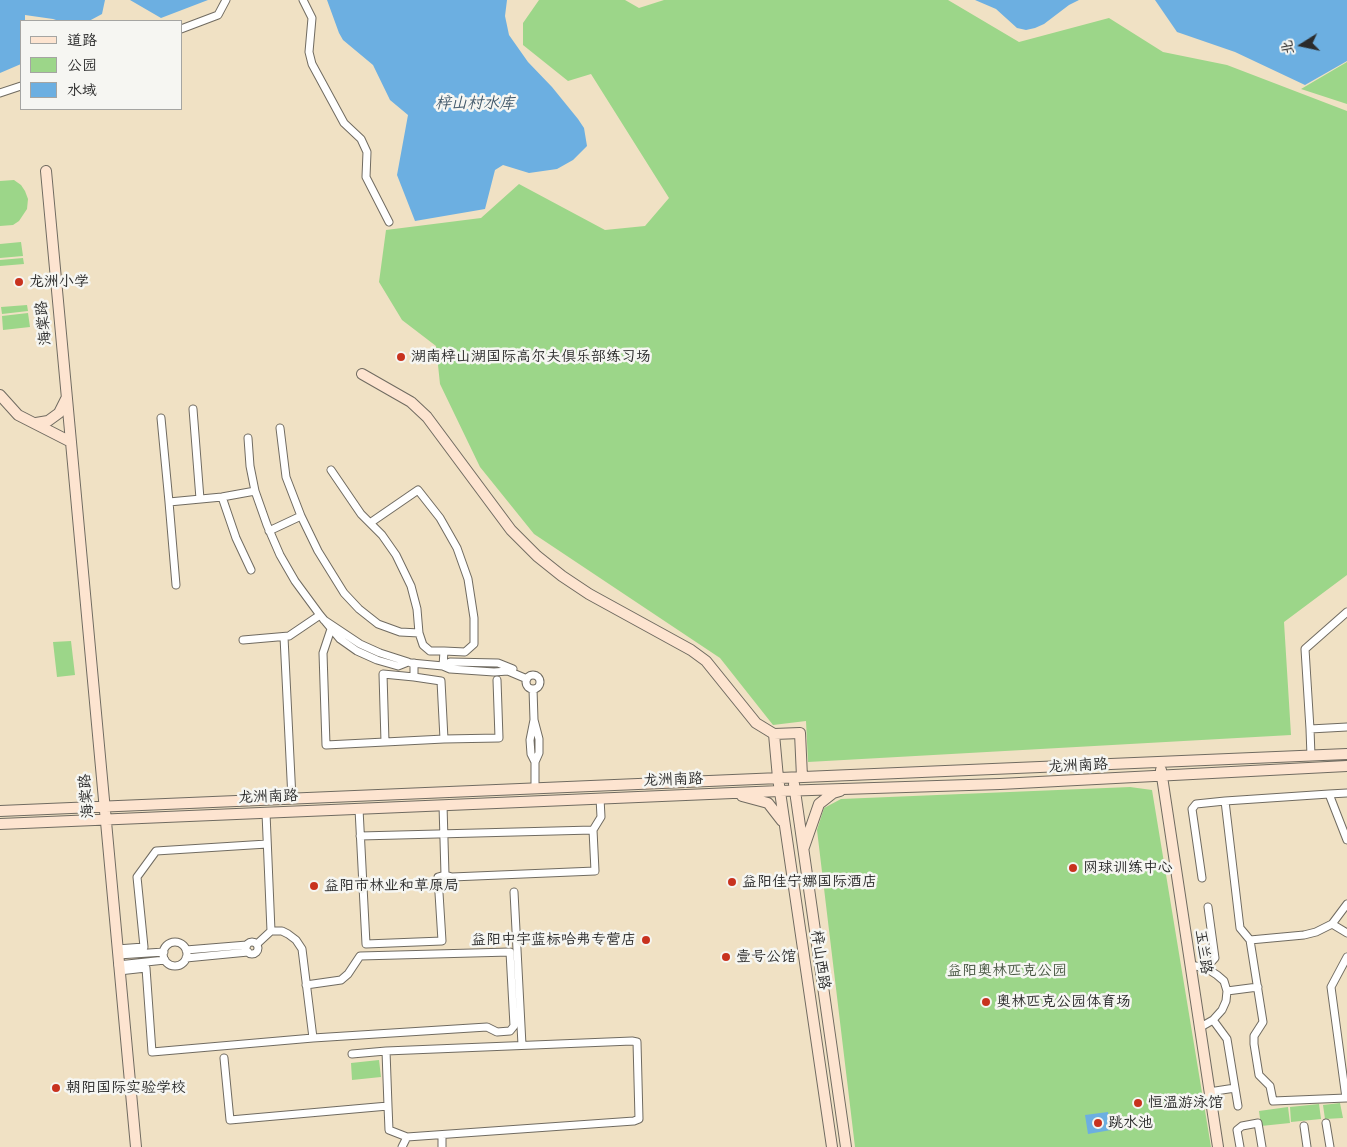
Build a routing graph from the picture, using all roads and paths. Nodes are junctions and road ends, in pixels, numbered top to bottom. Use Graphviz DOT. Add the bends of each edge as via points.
graph roads {
  1 [pos="226,0"];
  2 [pos="303,0"];
  3 [pos="182,29"];
  4 [pos="20,86"];
  5 [pos="0,93"];
  6 [pos="46,171"];
  7 [pos="388,222"];
  8 [pos="362,374"];
  9 [pos="0,395"];
  10 [pos="66,398"];
  11 [pos="192,409"];
  12 [pos="161,418"];
  13 [pos="36,423"];
  14 [pos="280,428"];
  15 [pos="248,438"];
  16 [pos="71,442"];
  17 [pos="331,470"];
  18 [pos="255,491"];
  19 [pos="222,497"];
  20 [pos="200,499"];
  21 [pos="169,502"];
  22 [pos="301,516"];
  23 [pos="370,522"];
  24 [pos="269,531"];
  25 [pos="251,570"];
  26 [pos="176,585"];
  27 [pos="1347,612"];
  28 [pos="322,617"];
  29 [pos="331,629"];
  30 [pos="419,633"];
  31 [pos="284,636"];
  32 [pos="243,640"];
  33 [pos="444,652"];
  34 [pos="411,663"];
  35 [pos="443,666"];
  36 [pos="414,677"];
  37 [pos="528,678"];
  38 [pos="497,680"];
  39 [pos="533,689"];
  40 [pos="1347,727"];
  41 [pos="1310,729"];
  42 [pos="774,734"];
  43 [pos="444,740"];
  44 [pos="385,742"];
  45 [pos="1347,754"];
  46 [pos="1311,756"];
  47 [pos="1160,762"];
  48 [pos="1347,766"];
  49 [pos="1162,777"];
  50 [pos="778,778"];
  51 [pos="798,778"];
  52 [pos="536,788"];
  53 [pos="845,789"];
  54 [pos="795,790"];
  55 [pos="780,791"];
  56 [pos="724,793"];
  57 [pos="1347,793"];
  58 [pos="1329,794"];
  59 [pos="600,798"];
  60 [pos="292,799"];
  61 [pos="1226,801"];
  62 [pos="443,805"];
  63 [pos="103,807"];
  64 [pos="359,808"];
  65 [pos="0,811"];
  66 [pos="266,812"];
  67 [pos="104,819"];
  68 [pos="0,824"];
  69 [pos="785,826"];
  70 [pos="593,830"];
  71 [pos="444,834"];
  72 [pos="360,836"];
  73 [pos="1347,840"];
  74 [pos="267,844"];
  75 [pos="803,850"];
  76 [pos="445,875"];
  77 [pos="1202,878"];
  78 [pos="514,892"];
  79 [pos="1347,904"];
  80 [pos="1208,907"];
  81 [pos="1332,924"];
  82 [pos="271,932"];
  83 [pos="1347,933"];
  84 [pos="1250,940"];
  85 [pos="144,950"];
  86 [pos="186,954"];
  87 [pos="164,956"];
  88 [pos="1347,957"];
  89 [pos="118,960"];
  90 [pos="145,965"];
  91 [pos="1190,966"];
  92 [pos="1206,968"];
  93 [pos="306,985"];
  94 [pos="1258,987"];
  95 [pos="1227,992"];
  96 [pos="1213,1020"];
  97 [pos="1199,1028"];
  98 [pos="313,1038"];
  99 [pos="522,1045"];
  100 [pos="386,1051"];
  101 [pos="352,1054"];
  102 [pos="224,1058"];
  103 [pos="1235,1088"];
  104 [pos="1209,1092"];
  105 [pos="1346,1098"];
  106 [pos="388,1106"];
  107 [pos="1238,1106"];
  108 [pos="1326,1122"];
  109 [pos="1304,1126"];
  110 [pos="442,1135"];
  111 [pos="407,1137"];
  112 [pos="136,1147"];
  113 [pos="402,1147"];
  114 [pos="442,1147"];
  115 [pos="832,1147"];
  116 [pos="846,1147"];
  117 [pos="1218,1147"];
  118 [pos="1240,1147"];
  119 [pos="1262,1147"];
  120 [pos="1307,1147"];
  121 [pos="1330,1147"];
  1 -- 3 [label="street" via="218,15"];
  2 -- 7 [label="street" via="312,18 309,52 312,64 344,123 361,139 367,152 366,177"];
  4 -- 5 [label="street"];
  6 -- 10 [label="street, 海棠路"];
  8 -- 42 [label="street" via="411,402 427,417 511,530 537,556 589,594 706,661 756,723"];
  9 -- 13 [label="street" via="18,415"];
  10 -- 13 [label="street" via="59,413 48,421"];
  10 -- 16 [label="street, 海棠路"];
  11 -- 20 [label="street"];
  12 -- 21 [label="street"];
  13 -- 16 [label="street"];
  14 -- 22 [label="street" via="286,477"];
  15 -- 18 [label="street"];
  16 -- 63 [label="street, 海棠路"];
  17 -- 23 [label="street" via="360,514"];
  18 -- 19 [label="street"];
  18 -- 24 [label="street"];
  19 -- 20 [label="street"];
  19 -- 25 [label="street"];
  20 -- 21 [label="street"];
  21 -- 26 [label="street"];
  22 -- 24 [label="street"];
  22 -- 30 [label="street" via="344,593 359,609 378,624 400,632"];
  23 -- 30 [label="street" via="396,555 407,577 417,609"];
  23 -- 33 [label="street" via="418,490 440,518 457,548 468,578 474,618 474,644 465,652"];
  24 -- 28 [label="street" via="295,580"];
  27 -- 41 [label="street" via="1305,648"];
  28 -- 29 [label="street"];
  28 -- 31 [label="street"];
  28 -- 34 [label="street" via="360,644"];
  29 -- 34 [label="street" via="357,651 377,660 398,666"];
  29 -- 44 [label="street" via="323,653 326,745"];
  30 -- 33 [label="street" via="423,645 430,650"];
  31 -- 32 [label="street"];
  31 -- 60 [label="street"];
  33 -- 35 [label="street"];
  34 -- 35 [label="street"];
  34 -- 36 [label="street"];
  35 -- 37 [label="street" via="450,662 498,663"];
  36 -- 43 [label="street" via="441,681"];
  36 -- 44 [label="street" via="383,674"];
  37 -- 39 [label="street" via="527,686"];
  37 -- 39 [label="street" via="537,677 539,681"];
  38 -- 43 [label="street" via="499,738"];
  39 -- 52 [label="street" via="534,720 530,740"];
  40 -- 41 [label="street"];
  41 -- 46 [label="street"];
  42 -- 50 [label="street, 梓山西路"];
  42 -- 51 [label="street, 梓山西路" via="800,733"];
  43 -- 44 [label="street"];
  45 -- 46 [label="street, 龙洲南路"];
  46 -- 47 [label="street, 龙洲南路"];
  47 -- 49 [label="street, 玉兰路"];
  47 -- 51 [label="street, 龙洲南路"];
  48 -- 49 [label="street, 龙洲南路"];
  49 -- 53 [label="street, 龙洲南路"];
  49 -- 91 [label="street, 玉兰路"];
  50 -- 51 [label="street, 龙洲南路"];
  50 -- 52 [label="street, 龙洲南路"];
  50 -- 55 [label="street, 梓山西路"];
  51 -- 54 [label="street, 梓山西路"];
  52 -- 60 [label="street, 龙洲南路"];
  53 -- 54 [label="street, 龙洲南路"];
  53 -- 75 [label="street" via="833,793 819,804"];
  54 -- 55 [label="street, 龙洲南路"];
  54 -- 75 [label="street, 梓山西路"];
  55 -- 56 [label="street, 龙洲南路"];
  55 -- 69 [label="street, 梓山西路"];
  56 -- 59 [label="street, 龙洲南路"];
  56 -- 69 [label="street" via="768,803"];
  57 -- 58 [label="street"];
  58 -- 61 [label="street"];
  58 -- 73 [label="street"];
  59 -- 62 [label="street, 龙洲南路"];
  59 -- 70 [label="street" via="601,817"];
  60 -- 63 [label="street, 龙洲南路"];
  61 -- 77 [label="street" via="1196,804 1192,809"];
  61 -- 84 [label="street" via="1240,928"];
  62 -- 64 [label="street, 龙洲南路"];
  62 -- 71 [label="street"];
  63 -- 65 [label="street, 龙洲南路"];
  63 -- 67 [label="street, 海棠路"];
  64 -- 66 [label="street, 龙洲南路"];
  64 -- 72 [label="street"];
  66 -- 67 [label="street, 龙洲南路"];
  66 -- 74 [label="street"];
  67 -- 68 [label="street, 龙洲南路"];
  67 -- 89 [label="street, 海棠路"];
  69 -- 115 [label="street, 梓山西路"];
  70 -- 71 [label="street"];
  70 -- 76 [label="street" via="595,871"];
  71 -- 72 [label="street"];
  71 -- 76 [label="street"];
  72 -- 76 [label="street" via="366,944 442,941 438,877"];
  74 -- 82 [label="street"];
  74 -- 85 [label="street" via="156,851 137,877"];
  75 -- 116 [label="street, 梓山西路"];
  78 -- 99 [label="street"];
  79 -- 81 [label="street"];
  80 -- 92 [label="street" via="1216,958"];
  81 -- 83 [label="street"];
  81 -- 84 [label="street" via="1316,932"];
  82 -- 86 [label="street" via="257,944 257,951 252,954 248,949"];
  82 -- 93 [label="street" via="288,934 302,949"];
  84 -- 94 [label="street"];
  85 -- 87 [label="street"];
  85 -- 89 [label="street"];
  85 -- 90 [label="street"];
  86 -- 87 [label="street" via="182,964 174,966 167,963"];
  86 -- 87 [label="street" via="182,944 174,942 167,945"];
  87 -- 90 [label="street"];
  88 -- 105 [label="street" via="1331,987"];
  89 -- 90 [label="street"];
  89 -- 112 [label="street, 海棠路"];
  90 -- 98 [label="street" via="152,1052"];
  91 -- 92 [label="street"];
  91 -- 97 [label="street, 玉兰路"];
  92 -- 95 [label="street" via="1224,981"];
  93 -- 98 [label="street"];
  93 -- 98 [label="street" via="341,980 360,956 510,952 514,1026 510,1031 497,1032 487,1027"];
  94 -- 95 [label="street"];
  94 -- 105 [label="street" via="1263,1022 1254,1036 1254,1044 1259,1075 1270,1086 1273,1101"];
  95 -- 96 [label="street" via="1226,1001"];
  96 -- 97 [label="street"];
  96 -- 103 [label="street" via="1228,1039"];
  97 -- 104 [label="street, 玉兰路"];
  99 -- 100 [label="street"];
  99 -- 110 [label="street" via="636,1042 639,1119"];
  100 -- 101 [label="street"];
  100 -- 106 [label="street"];
  102 -- 106 [label="street" via="230,1120"];
  103 -- 104 [label="street"];
  103 -- 107 [label="street"];
  104 -- 117 [label="street, 玉兰路"];
  106 -- 111 [label="street" via="389,1130"];
  108 -- 121 [label="street"];
  109 -- 120 [label="street"];
  110 -- 111 [label="street"];
  110 -- 114 [label="street"];
  111 -- 113 [label="street"];
  118 -- 119 [label="street" via="1237,1130 1258,1123"];
}
